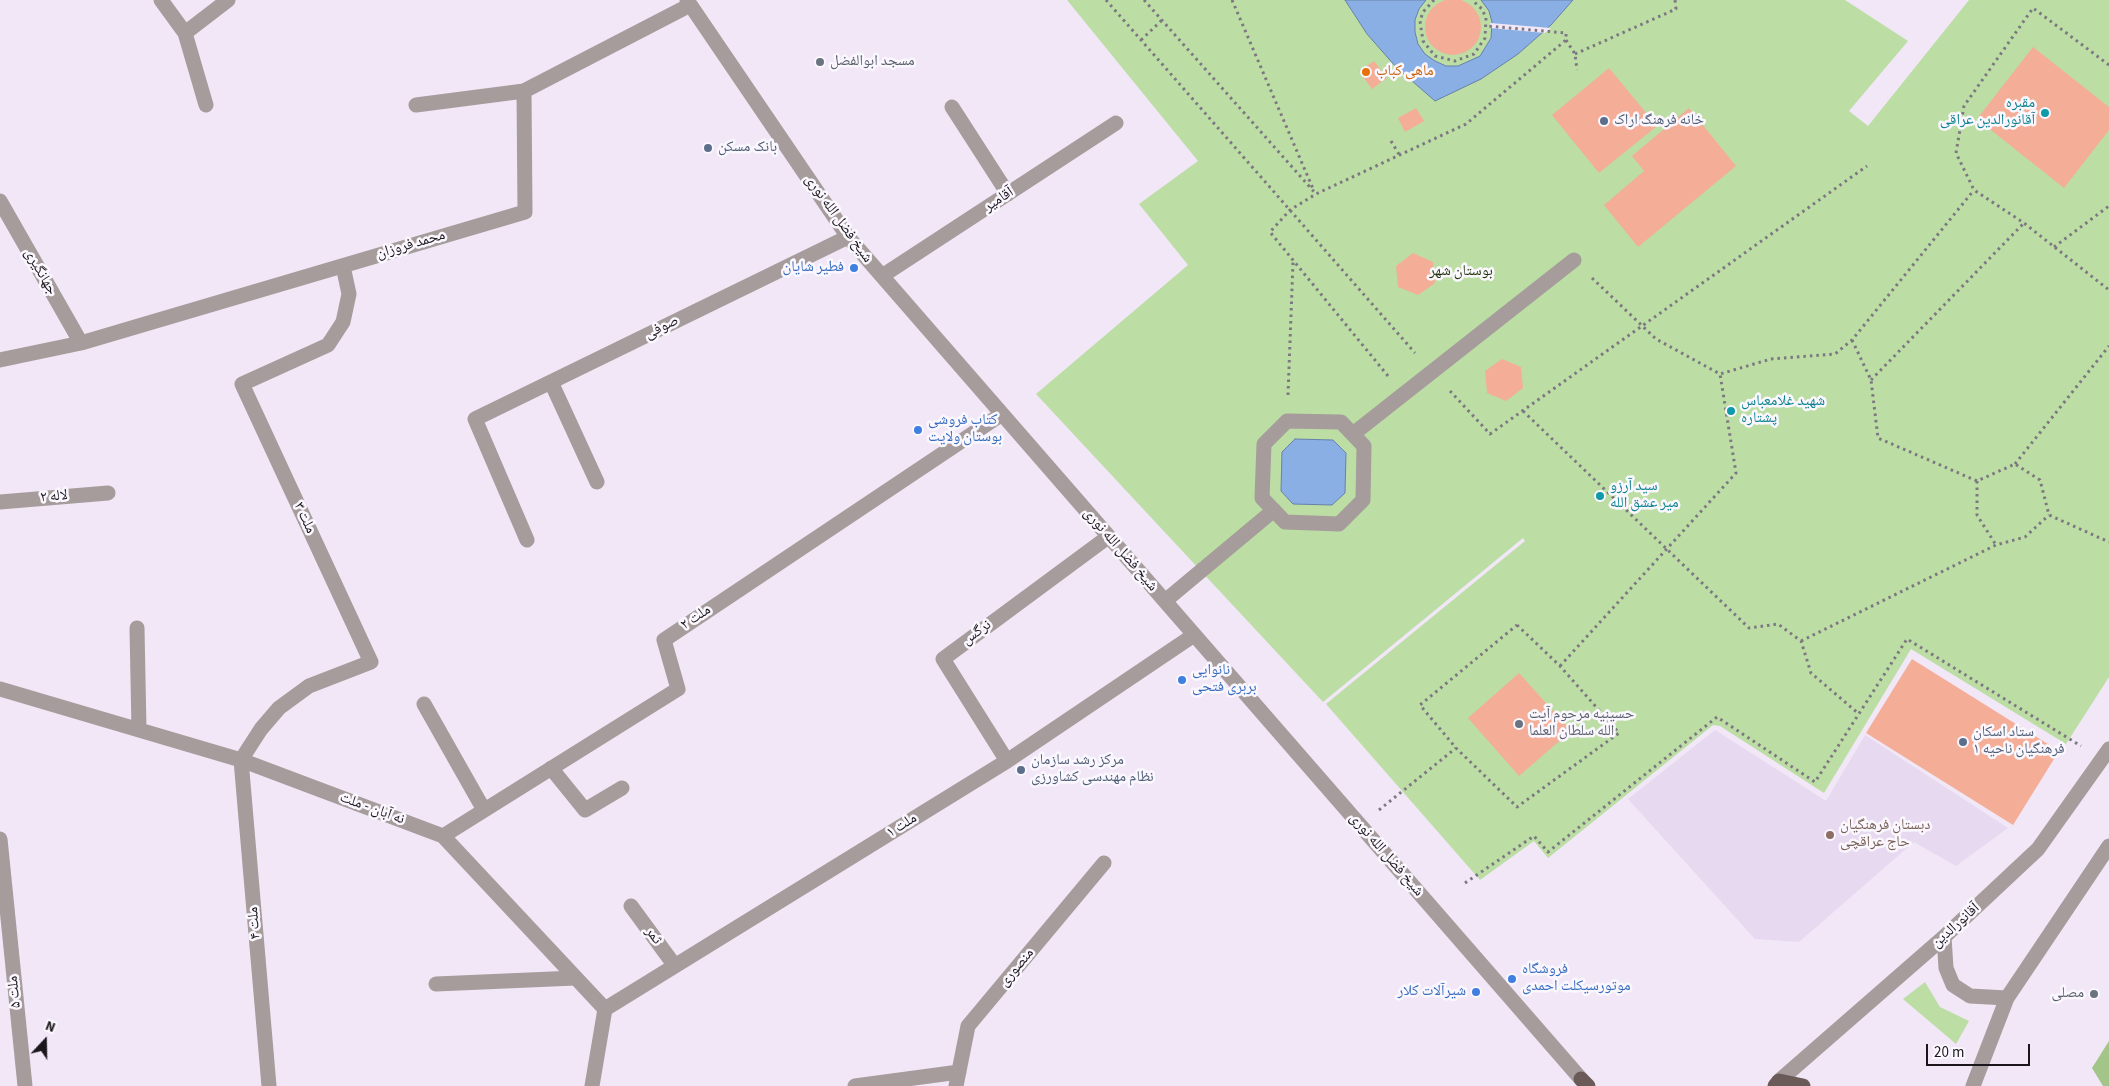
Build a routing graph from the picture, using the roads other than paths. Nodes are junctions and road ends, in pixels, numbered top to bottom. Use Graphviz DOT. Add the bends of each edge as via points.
graph roads {
  1 [pos="161,0"];
  2 [pos="228,0"];
  3 [pos="688,2"];
  4 [pos="185,33"];
  5 [pos="524,92"];
  6 [pos="206,105"];
  7 [pos="416,105"];
  8 [pos="952,107"];
  9 [pos="1116,123"];
  10 [pos="1008,194"];
  11 [pos="0,201"];
  12 [pos="848,238"];
  13 [pos="1574,260"];
  14 [pos="342,266"];
  15 [pos="882,276"];
  16 [pos="81,343"];
  17 [pos="0,360"];
  18 [pos="551,382"];
  19 [pos="1002,414"];
  20 [pos="1353,434"];
  21 [pos="597,482"];
  22 [pos="108,493"];
  23 [pos="0,502"];
  24 [pos="1274,510"];
  25 [pos="1108,537"];
  26 [pos="527,540"];
  27 [pos="1165,601"];
  28 [pos="137,628"];
  29 [pos="1194,635"];
  30 [pos="0,689"];
  31 [pos="424,704"];
  32 [pos="138,730"];
  33 [pos="2109,749"];
  34 [pos="241,760"];
  35 [pos="1007,760"];
  36 [pos="552,768"];
  37 [pos="622,788"];
  38 [pos="484,810"];
  39 [pos="443,836"];
  40 [pos="0,838"];
  41 [pos="2109,846"];
  42 [pos="1104,863"];
  43 [pos="631,906"];
  44 [pos="1944,937"];
  45 [pos="675,966"];
  46 [pos="575,978"];
  47 [pos="436,984"];
  48 [pos="2007,998"];
  49 [pos="605,1010"];
  50 [pos="957,1079"];
  51 [pos="1583,1084"];
  52 [pos="1777,1084"];
  53 [pos="25,1086"];
  54 [pos="269,1086"];
  55 [pos="592,1086"];
  56 [pos="855,1086"];
  57 [pos="1803,1086"];
  58 [pos="1973,1086"];
  1 -- 4 [label="street"];
  2 -- 4 [label="street"];
  3 -- 5 [label="street"];
  3 -- 12 [label="street, شیخ فضل الله نوری"];
  4 -- 6 [label="street"];
  5 -- 7 [label="street"];
  5 -- 14 [label="street, محمد فروزان" via="525,212"];
  8 -- 10 [label="street"];
  9 -- 10 [label="street, آقامیر"];
  10 -- 15 [label="street, آقامیر"];
  11 -- 16 [label="street, جهانگیری"];
  12 -- 15 [label="street, شیخ فضل الله نوری"];
  12 -- 18 [label="street, صوفی"];
  13 -- 20 [label="street"];
  14 -- 16 [label="street, محمد فروزان"];
  14 -- 34 [label="street, ملت ۳" via="350,294 343,322 328,345 242,384 371,662 309,686 279,708"];
  15 -- 19 [label="street, شیخ فضل الله نوری"];
  16 -- 17 [label="street, محمد فروزان"];
  18 -- 21 [label="street"];
  18 -- 26 [label="street, صوفی" via="475,419"];
  19 -- 25 [label="street, شیخ فضل الله نوری"];
  19 -- 36 [label="street, ملت ۲" via="664,640 678,689"];
  20 -- 24 [label="street" via="1341,422 1287,421 1264,444 1262,498"];
  20 -- 24 [label="street" via="1364,446 1363,500 1339,524 1285,522"];
  22 -- 23 [label="street, لاله ۲"];
  24 -- 27 [label="street"];
  25 -- 27 [label="street, شیخ فضل الله نوری"];
  25 -- 35 [label="street, نرگس" via="943,659"];
  27 -- 29 [label="street, شیخ فضل الله نوری"];
  28 -- 32 [label="street"];
  29 -- 35 [label="street, ملت ۱"];
  29 -- 51 [label="street, شیخ فضل الله نوری"];
  30 -- 32 [label="street, نه آبان - ملت"];
  31 -- 38 [label="street"];
  32 -- 34 [label="street, نه آبان - ملت"];
  33 -- 44 [label="street, آقانورالدین" via="2038,849"];
  34 -- 39 [label="street, نه آبان - ملت"];
  34 -- 54 [label="street, ملت ۴"];
  35 -- 45 [label="street, ملت ۱"];
  36 -- 37 [label="street" via="585,810"];
  36 -- 38 [label="street, ملت ۲"];
  38 -- 39 [label="street, ملت ۲"];
  39 -- 46 [label="street, نه آبان - ملت"];
  40 -- 53 [label="street, ملت ۵"];
  41 -- 48 [label="street"];
  42 -- 50 [label="street, منصوری" via="968,1026"];
  43 -- 45 [label="street, ثمر"];
  44 -- 48 [label="street" via="1946,968 1954,985 1970,996"];
  44 -- 52 [label="street, آقانورالدین"];
  45 -- 49 [label="street, ملت ۱"];
  46 -- 47 [label="street"];
  46 -- 49 [label="street, نه آبان - ملت"];
  48 -- 58 [label="street"];
  49 -- 55 [label="street"];
  50 -- 56 [label="street"];
  52 -- 57 [label="main road"];
}
